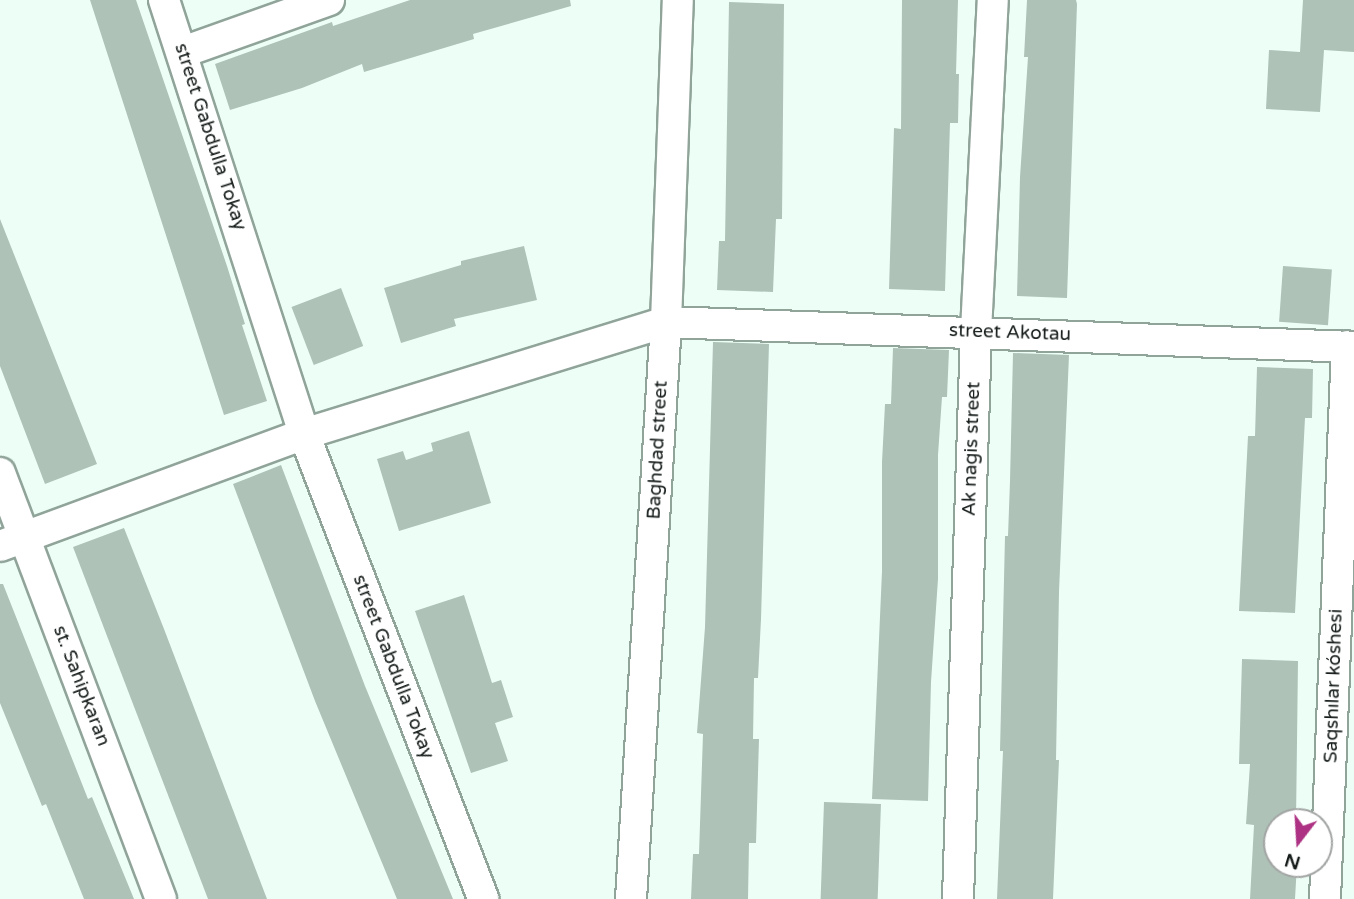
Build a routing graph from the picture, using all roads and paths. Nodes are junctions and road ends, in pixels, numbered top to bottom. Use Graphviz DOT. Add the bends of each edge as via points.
graph roads {
  1 [pos="164,0"];
  2 [pos="329,0"];
  3 [pos="678,0"];
  4 [pos="993,0"];
  5 [pos="183,52"];
  6 [pos="666,321"];
  7 [pos="976,331"];
  8 [pos="1350,347"];
  9 [pos="304,434"];
  10 [pos="0,473"];
  11 [pos="12,541"];
  12 [pos="161,899"];
  13 [pos="483,899"];
  14 [pos="631,899"];
  15 [pos="958,899"];
  16 [pos="1325,899"];
  1 -- 5 [label="street, street Gabdulla Tokay"];
  2 -- 5 [label="street"];
  3 -- 6 [label="street, Baghdad street"];
  4 -- 7 [label="street, Ak nagis street"];
  5 -- 9 [label="street, street Gabdulla Tokay"];
  6 -- 7 [label="street, street Akotau"];
  6 -- 9 [label="street"];
  6 -- 14 [label="street, Baghdad street"];
  7 -- 8 [label="street, street Akotau"];
  7 -- 15 [label="street, Ak nagis street"];
  8 -- 16 [label="street, Saqshılar kóshesi"];
  9 -- 11 [label="street"];
  9 -- 13 [label="street, street Gabdulla Tokay"];
  10 -- 11 [label="street, st. Sahipkaran"];
  11 -- 12 [label="street, st. Sahipkaran"];
}
